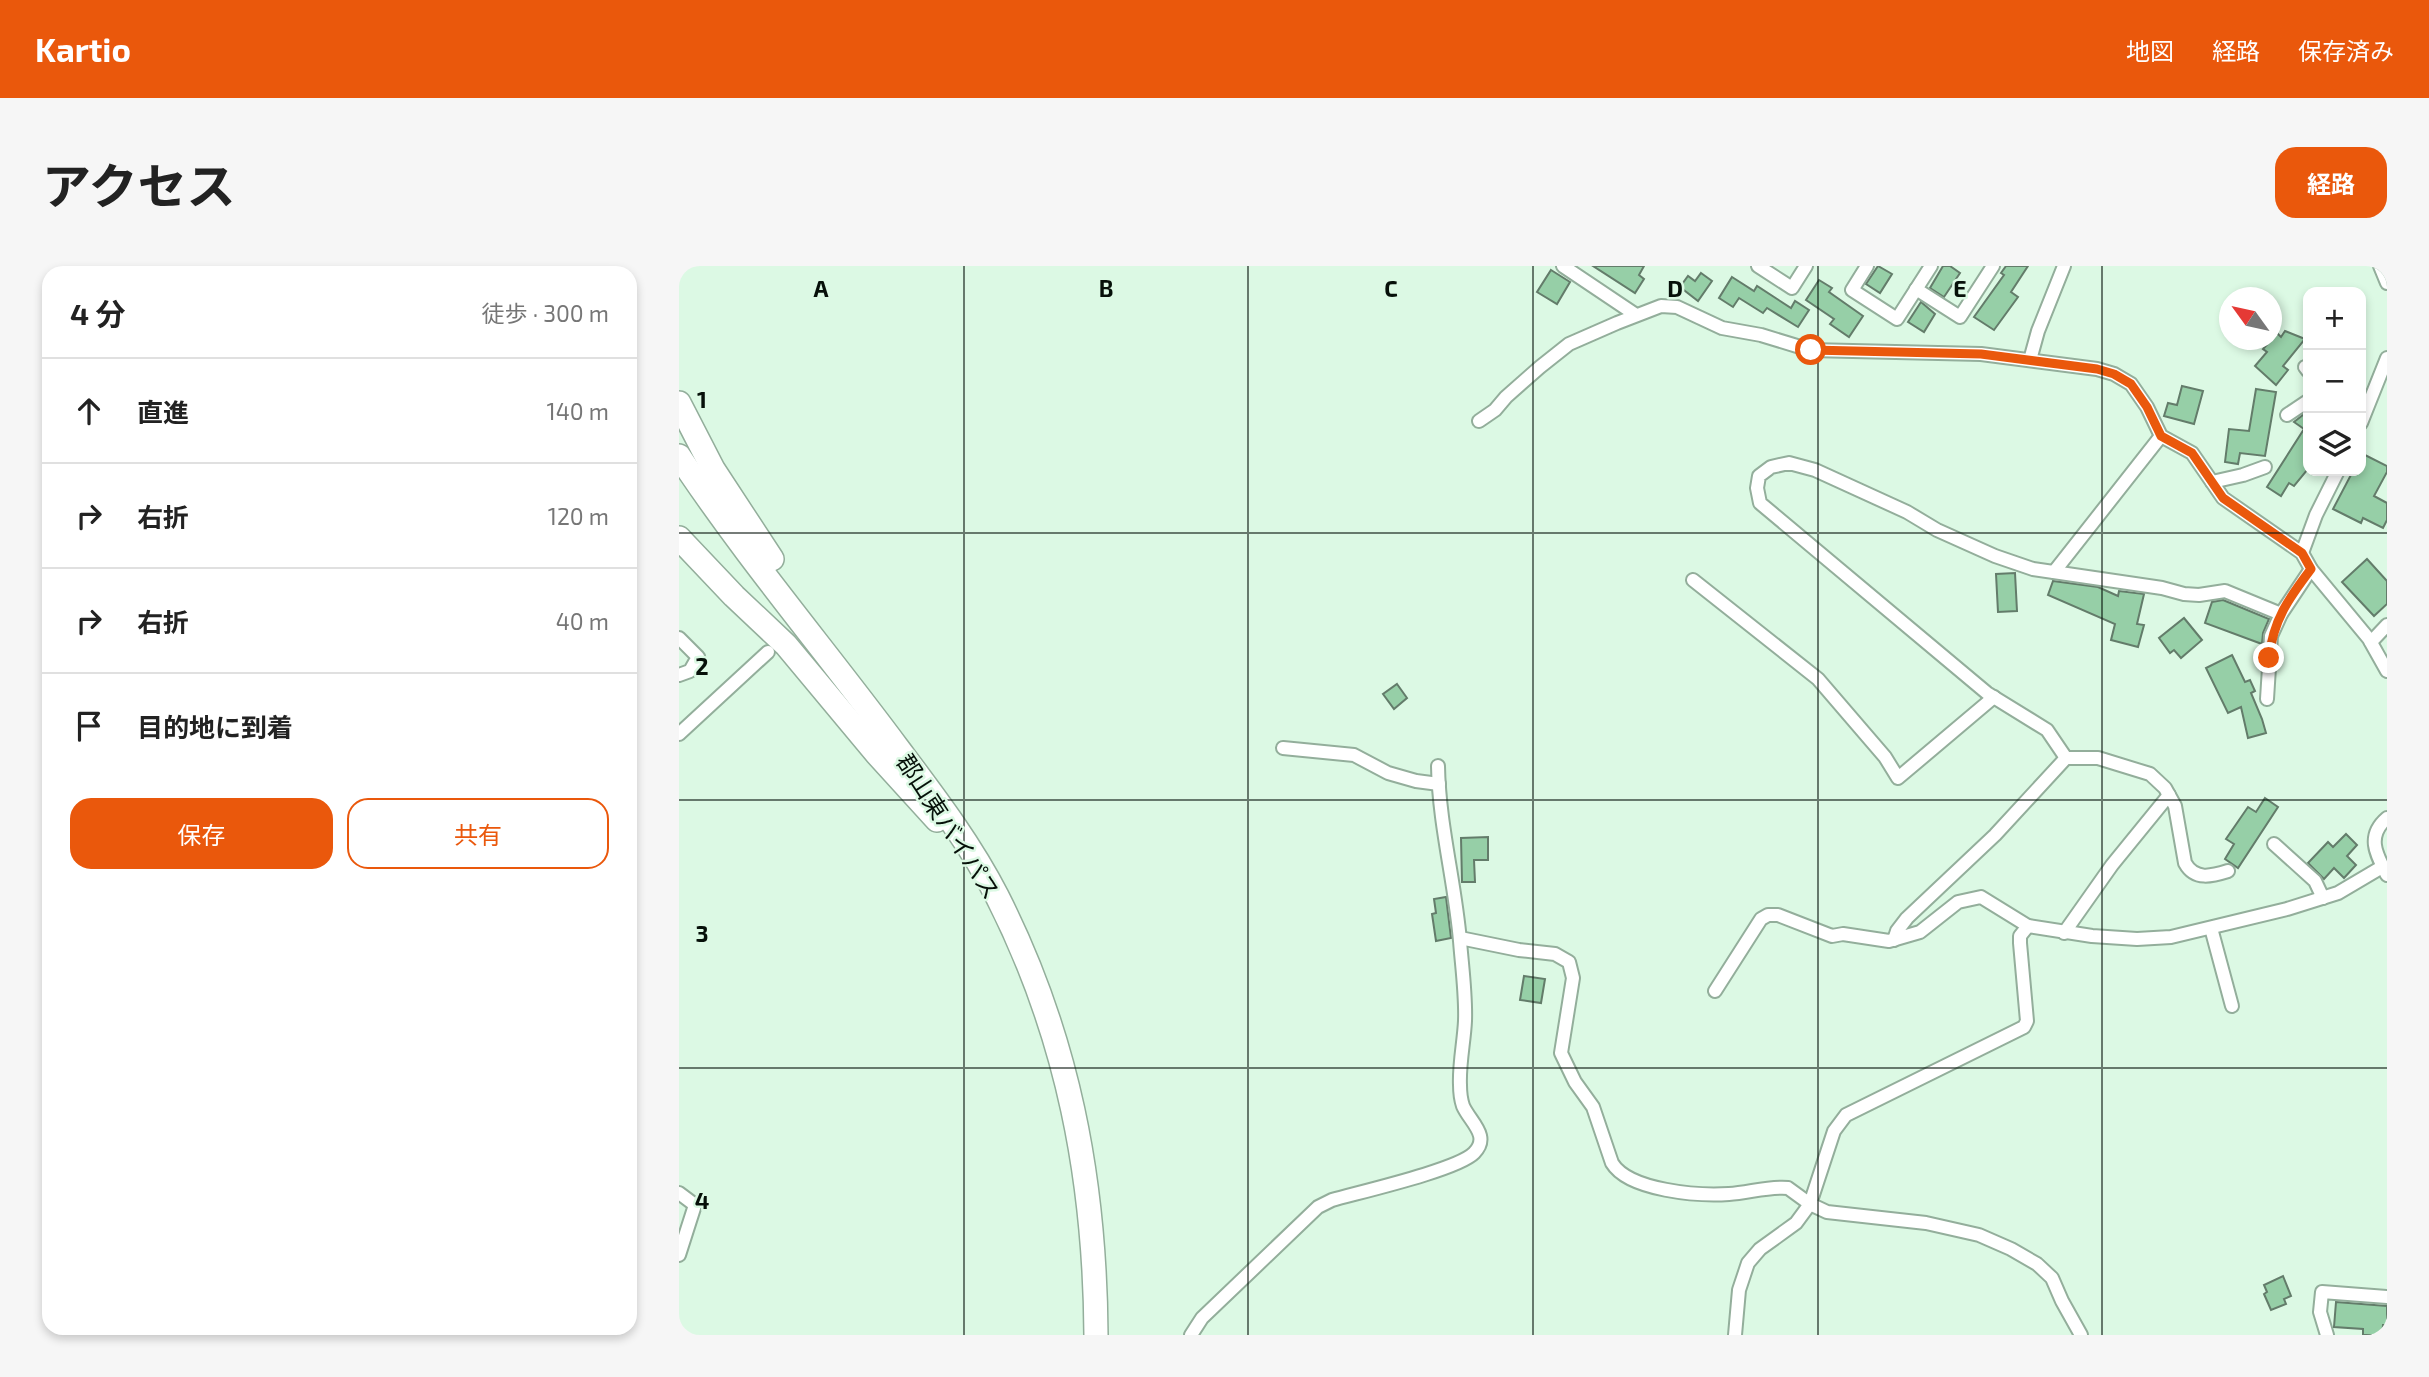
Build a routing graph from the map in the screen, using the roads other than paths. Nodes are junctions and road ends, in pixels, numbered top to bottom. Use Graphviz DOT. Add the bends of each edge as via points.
graph roads {
  1 [pos="1563,266"];
  2 [pos="1758,266"];
  3 [pos="1806,266"];
  4 [pos="1867,266"];
  5 [pos="1931,266"];
  6 [pos="1993,266"];
  7 [pos="2064,266"];
  8 [pos="2380,266"];
  9 [pos="2387,284"];
  10 [pos="1916,289"];
  11 [pos="1636,315"];
  12 [pos="2387,358"];
  13 [pos="2030,360"];
  14 [pos="679,402"];
  15 [pos="2303,404"];
  16 [pos="2365,413"];
  17 [pos="2287,415"];
  18 [pos="1479,421"];
  19 [pos="2161,436"];
  20 [pos="679,456"];
  21 [pos="2265,467"];
  22 [pos="2336,476"];
  23 [pos="2212,482"];
  24 [pos="679,538"];
  25 [pos="2302,553"];
  26 [pos="2311,569"];
  27 [pos="2054,572"];
  28 [pos="1693,580"];
  29 [pos="2281,614"];
  30 [pos="2387,625"];
  31 [pos="679,638"];
  32 [pos="2371,642"];
  33 [pos="768,652"];
  34 [pos="2387,671"];
  35 [pos="679,675"];
  36 [pos="1994,698"];
  37 [pos="2267,699"];
  38 [pos="679,734"];
  39 [pos="1283,748"];
  40 [pos="2066,758"];
  41 [pos="1439,766"];
  42 [pos="1439,784"];
  43 [pos="2169,794"];
  44 [pos="2387,818"];
  45 [pos="951,820"];
  46 [pos="2274,844"];
  47 [pos="978,863"];
  48 [pos="2228,871"];
  49 [pos="2385,871"];
  50 [pos="2323,898"];
  51 [pos="2028,926"];
  52 [pos="2211,928"];
  53 [pos="2064,933"];
  54 [pos="1460,938"];
  55 [pos="1894,940"];
  56 [pos="1715,991"];
  57 [pos="2232,1006"];
  58 [pos="679,1193"];
  59 [pos="1810,1205"];
  60 [pos="679,1255"];
  61 [pos="1096,1297"];
  62 [pos="2387,1297"];
  63 [pos="1089,1335"];
  64 [pos="1096,1335"];
  65 [pos="1191,1335"];
  66 [pos="1735,1335"];
  67 [pos="2081,1335"];
  68 [pos="2327,1335"];
  1 -- 11 [label="street"];
  2 -- 3 [label="street" via="1792,288"];
  4 -- 10 [label="street" via="1852,290 1897,319"];
  5 -- 10 [label="street"];
  6 -- 10 [label="street" via="1960,317"];
  7 -- 13 [label="street"];
  8 -- 9 [label="street"];
  11 -- 13 [label="street" via="1672,306 1722,328 1811,350 1937,352"];
  11 -- 18 [label="street" via="1569,344"];
  12 -- 16 [label="street"];
  13 -- 19 [label="street" via="2114,374 2131,384"];
  14 -- 45 [label="highway" via="713,469 765,548 904,735"];
  15 -- 17 [label="street"];
  19 -- 23 [label="street" via="2192,453"];
  19 -- 27 [label="street"];
  20 -- 45 [label="highway, 郡山東バイパス"];
  21 -- 23 [label="street"];
  22 -- 25 [label="street"];
  23 -- 25 [label="street" via="2223,498"];
  24 -- 47 [label="highway" via="786,645 912,795"];
  25 -- 26 [label="street"];
  26 -- 29 [label="street"];
  26 -- 32 [label="street"];
  27 -- 29 [label="street" via="2184,594 2225,591"];
  27 -- 36 [label="street" via="1994,556 1815,470 1789,463 1759,476 1760,503"];
  28 -- 36 [label="street" via="1818,679 1898,778"];
  29 -- 37 [label="street" via="2271,636"];
  30 -- 32 [label="street"];
  31 -- 35 [label="street" via="698,657 690,671"];
  32 -- 34 [label="street"];
  33 -- 38 [label="street"];
  36 -- 40 [label="street" via="2047,730"];
  39 -- 42 [label="street" via="1354,755 1388,773"];
  40 -- 43 [label="street" via="2098,758 2150,774"];
  40 -- 55 [label="street" via="1995,835 1907,918"];
  41 -- 42 [label="street"];
  42 -- 54 [label="street"];
  43 -- 48 [label="street" via="2179,819 2188,869 2204,877"];
  43 -- 53 [label="street"];
  44 -- 49 [label="street" via="2378,825 2373,840"];
  45 -- 47 [label="highway, 郡山東バイパス"];
  46 -- 50 [label="street" via="2315,881"];
  47 -- 61 [label="highway, 郡山東バイパス" via="1022,948 1064,1070 1086,1171"];
  49 -- 50 [label="street"];
  50 -- 52 [label="street"];
  51 -- 53 [label="street"];
  51 -- 55 [label="street" via="1981,897 1958,902 1920,932"];
  51 -- 59 [label="street" via="2019,943 2024,1027 1846,1115 1834,1131"];
  52 -- 53 [label="street" via="2137,939"];
  52 -- 57 [label="street"];
  54 -- 59 [label="street" via="1555,954 1569,962 1573,978 1561,1053 1593,1107 1616,1170 1663,1189 1700,1193 1788,1188"];
  54 -- 65 [label="street" via="1465,1019 1460,1087 1463,1105 1481,1138 1473,1154 1318,1207 1202,1318"];
  55 -- 56 [label="street" via="1832,936 1767,915"];
  58 -- 60 [label="street" via="695,1205"];
  59 -- 66 [label="street" via="1796,1223 1748,1263 1739,1290"];
  59 -- 67 [label="street" via="1827,1212 1926,1223 1979,1235 2011,1249 2052,1278"];
  61 -- 63 [label="highway, 郡山東バイパス"];
  61 -- 64 [label="highway, 郡山東バイパス"];
  62 -- 68 [label="street" via="2322,1292 2320,1312"];
}
